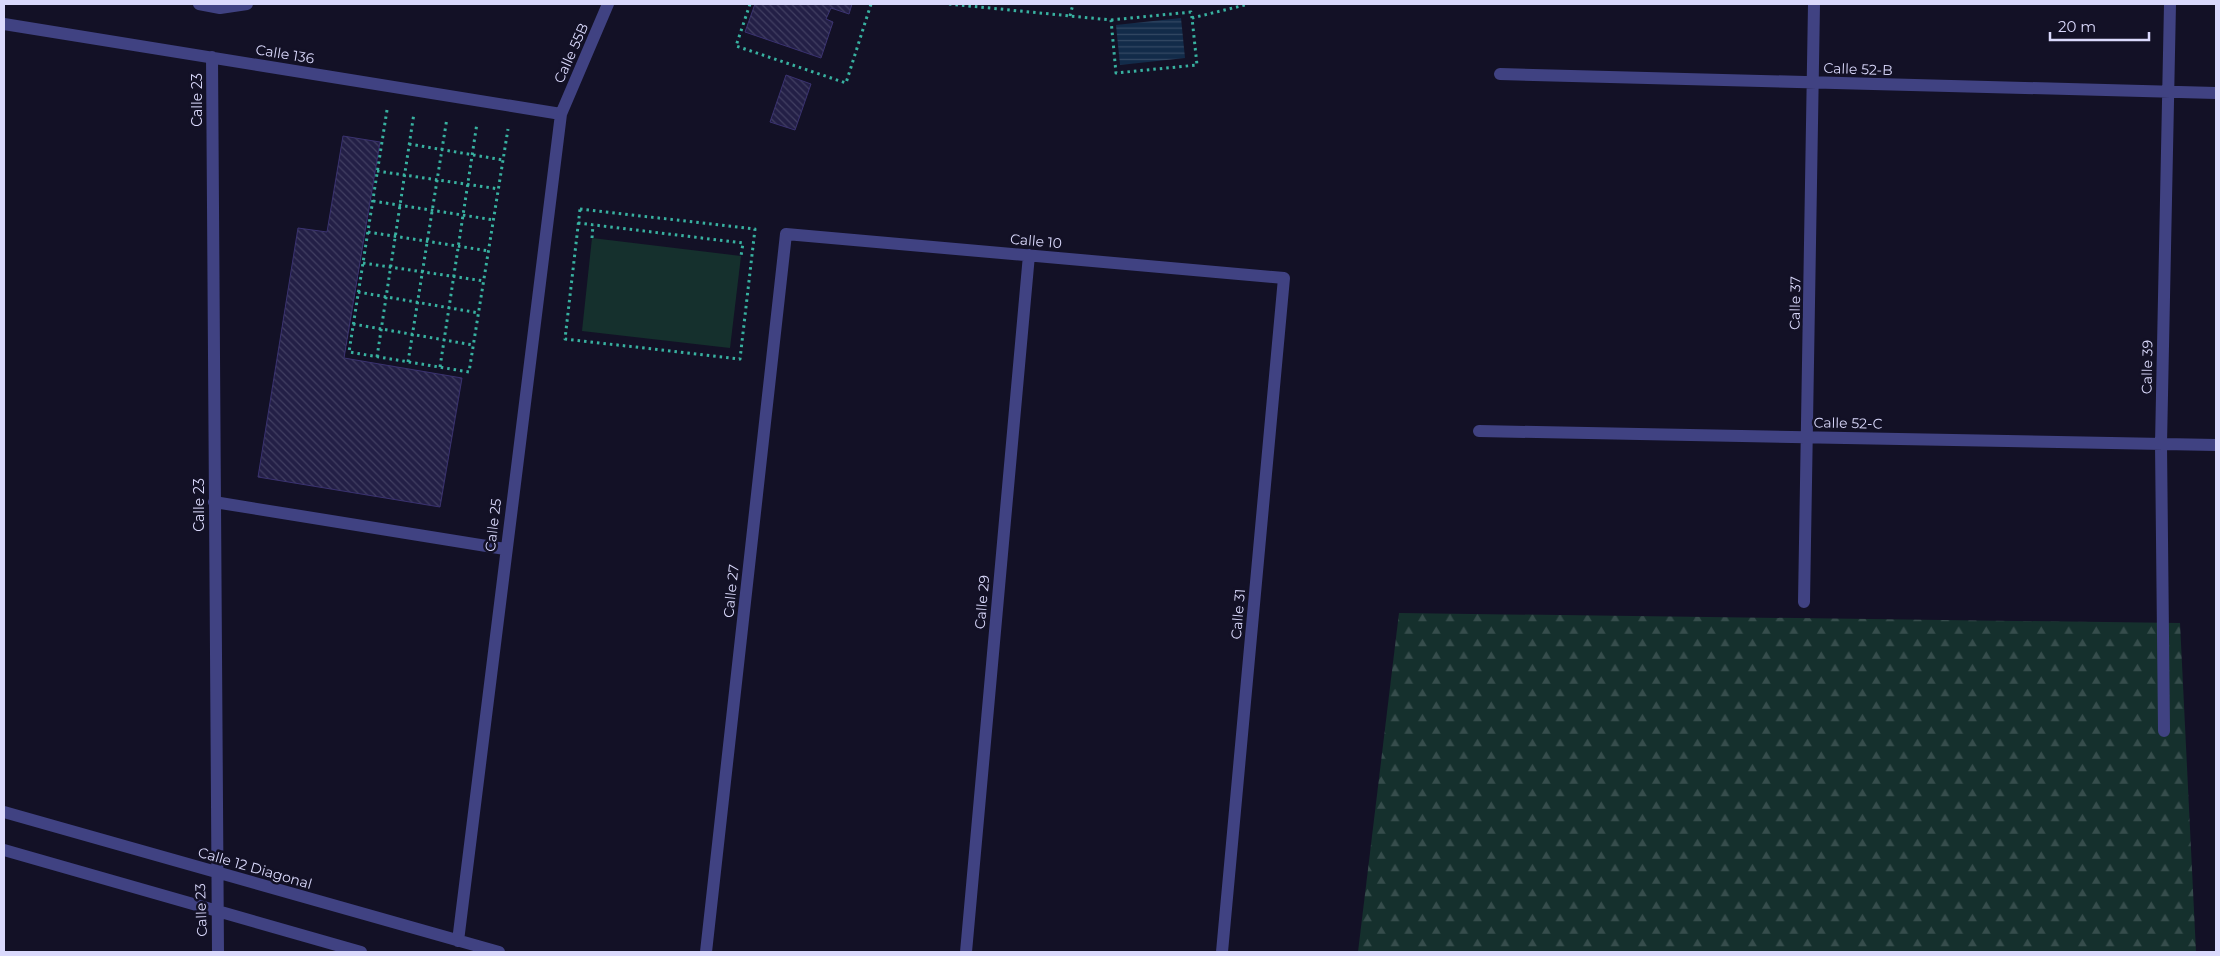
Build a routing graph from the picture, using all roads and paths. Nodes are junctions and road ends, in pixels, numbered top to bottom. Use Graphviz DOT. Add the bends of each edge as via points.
graph roads {
  1 [pos="200,4"];
  2 [pos="247,4"];
  3 [pos="608,4"];
  4 [pos="750,4"];
  5 [pos="872,4"];
  6 [pos="949,4"];
  7 [pos="1073,4"];
  8 [pos="1814,4"];
  9 [pos="2170,4"];
  10 [pos="1245,5"];
  11 [pos="1070,16"];
  12 [pos="1192,18"];
  13 [pos="1111,20"];
  14 [pos="4,24"];
  15 [pos="212,57"];
  16 [pos="1500,74"];
  17 [pos="1813,82"];
  18 [pos="2168,92"];
  19 [pos="2216,93"];
  20 [pos="388,105"];
  21 [pos="414,109"];
  22 [pos="447,114"];
  23 [pos="560,114"];
  24 [pos="478,118"];
  25 [pos="509,123"];
  26 [pos="409,144"];
  27 [pos="442,150"];
  28 [pos="472,155"];
  29 [pos="503,160"];
  30 [pos="377,172"];
  31 [pos="404,175"];
  32 [pos="437,180"];
  33 [pos="467,184"];
  34 [pos="499,189"];
  35 [pos="373,201"];
  36 [pos="400,206"];
  37 [pos="432,210"];
  38 [pos="463,215"];
  39 [pos="494,220"];
  40 [pos="578,223"];
  41 [pos="593,225"];
  42 [pos="368,232"];
  43 [pos="786,234"];
  44 [pos="395,236"];
  45 [pos="592,238"];
  46 [pos="427,241"];
  47 [pos="458,246"];
  48 [pos="489,251"];
  49 [pos="1029,255"];
  50 [pos="741,256"];
  51 [pos="363,263"];
  52 [pos="390,267"];
  53 [pos="422,272"];
  54 [pos="453,276"];
  55 [pos="1284,278"];
  56 [pos="484,281"];
  57 [pos="358,292"];
  58 [pos="386,297"];
  59 [pos="418,302"];
  60 [pos="449,308"];
  61 [pos="479,313"];
  62 [pos="353,324"];
  63 [pos="381,329"];
  64 [pos="412,334"];
  65 [pos="444,340"];
  66 [pos="474,345"];
  67 [pos="377,357"];
  68 [pos="408,362"];
  69 [pos="440,367"];
  70 [pos="1479,431"];
  71 [pos="1807,437"];
  72 [pos="2161,444"];
  73 [pos="2216,445"];
  74 [pos="214,502"];
  75 [pos="505,549"];
  76 [pos="1804,602"];
  77 [pos="2164,732"];
  78 [pos="4,812"];
  79 [pos="4,850"];
  80 [pos="215,872"];
  81 [pos="217,911"];
  82 [pos="458,941"];
  83 [pos="218,952"];
  84 [pos="360,952"];
  85 [pos="498,952"];
  86 [pos="706,952"];
  87 [pos="966,952"];
  88 [pos="1222,952"];
  1 -- 2 [label="street" via="220,8"];
  3 -- 23 [label="street, Calle 55B"];
  4 -- 5 [label="path" via="736,46 846,83"];
  6 -- 11 [label="path"];
  7 -- 11 [label="path"];
  8 -- 17 [label="street, Calle 37"];
  9 -- 18 [label="street, Calle 39"];
  10 -- 12 [label="path"];
  11 -- 13 [label="path"];
  12 -- 13 [label="path" via="1191,12"];
  12 -- 13 [label="path" via="1197,65 1116,73"];
  14 -- 15 [label="street, Calle 136"];
  15 -- 23 [label="street, Calle 136"];
  15 -- 74 [label="street, Calle 23"];
  16 -- 17 [label="street, Calle 52-B"];
  17 -- 18 [label="street, Calle 52-B"];
  17 -- 71 [label="street, Calle 37"];
  18 -- 19 [label="street, Calle 52-B"];
  18 -- 72 [label="street, Calle 39"];
  20 -- 30 [label="path"];
  21 -- 26 [label="path"];
  22 -- 27 [label="path"];
  23 -- 75 [label="street, Calle 25"];
  24 -- 28 [label="path"];
  25 -- 29 [label="path"];
  26 -- 27 [label="path"];
  26 -- 31 [label="path"];
  27 -- 28 [label="path"];
  27 -- 32 [label="path"];
  28 -- 29 [label="path"];
  28 -- 33 [label="path"];
  29 -- 34 [label="path"];
  30 -- 31 [label="path"];
  30 -- 35 [label="path"];
  31 -- 32 [label="path"];
  31 -- 36 [label="path"];
  32 -- 33 [label="path"];
  32 -- 37 [label="path"];
  33 -- 34 [label="path"];
  33 -- 38 [label="path"];
  34 -- 39 [label="path"];
  35 -- 36 [label="path"];
  35 -- 42 [label="path"];
  36 -- 37 [label="path"];
  36 -- 44 [label="path"];
  37 -- 38 [label="path"];
  37 -- 46 [label="path"];
  38 -- 39 [label="path"];
  38 -- 47 [label="path"];
  39 -- 48 [label="path"];
  40 -- 40 [label="path" via="565,339 740,359 755,229 580,209"];
  40 -- 41 [label="path"];
  41 -- 45 [label="path"];
  41 -- 50 [label="path" via="743,243"];
  42 -- 44 [label="path"];
  42 -- 51 [label="path"];
  43 -- 49 [label="street, Calle 10"];
  43 -- 86 [label="street, Calle 27"];
  44 -- 46 [label="path"];
  44 -- 52 [label="path"];
  46 -- 47 [label="path"];
  46 -- 53 [label="path"];
  47 -- 48 [label="path"];
  47 -- 54 [label="path"];
  48 -- 56 [label="path"];
  49 -- 55 [label="street, Calle 10"];
  49 -- 87 [label="street, Calle 29"];
  51 -- 52 [label="path"];
  51 -- 57 [label="path"];
  52 -- 53 [label="path"];
  52 -- 58 [label="path"];
  53 -- 54 [label="path"];
  53 -- 59 [label="path"];
  54 -- 56 [label="path"];
  54 -- 60 [label="path"];
  55 -- 88 [label="street, Calle 31"];
  56 -- 61 [label="path"];
  57 -- 58 [label="path"];
  57 -- 62 [label="path"];
  58 -- 59 [label="path"];
  58 -- 63 [label="path"];
  59 -- 60 [label="path"];
  59 -- 64 [label="path"];
  60 -- 61 [label="path"];
  60 -- 65 [label="path"];
  61 -- 66 [label="path"];
  62 -- 63 [label="path"];
  62 -- 67 [label="path" via="349,352"];
  63 -- 64 [label="path"];
  63 -- 67 [label="path"];
  64 -- 65 [label="path"];
  64 -- 68 [label="path"];
  65 -- 66 [label="path"];
  65 -- 69 [label="path"];
  66 -- 69 [label="path" via="469,372"];
  67 -- 68 [label="path"];
  68 -- 69 [label="path"];
  70 -- 71 [label="street, Calle 52-C"];
  71 -- 72 [label="street, Calle 52-C"];
  71 -- 76 [label="street, Calle 37"];
  72 -- 73 [label="street, Calle 52-C"];
  72 -- 77 [label="street, Calle 39"];
  74 -- 75 [label="street"];
  74 -- 80 [label="street, Calle 23"];
  75 -- 82 [label="street, Calle 25"];
  78 -- 80 [label="street, Calle 12 Diagonal"];
  79 -- 81 [label="street"];
  80 -- 81 [label="street, Calle 23"];
  80 -- 82 [label="street, Calle 12 Diagonal"];
  81 -- 83 [label="street, Calle 23"];
  81 -- 84 [label="street"];
  82 -- 85 [label="street, Calle 12 Diagonal"];
}
